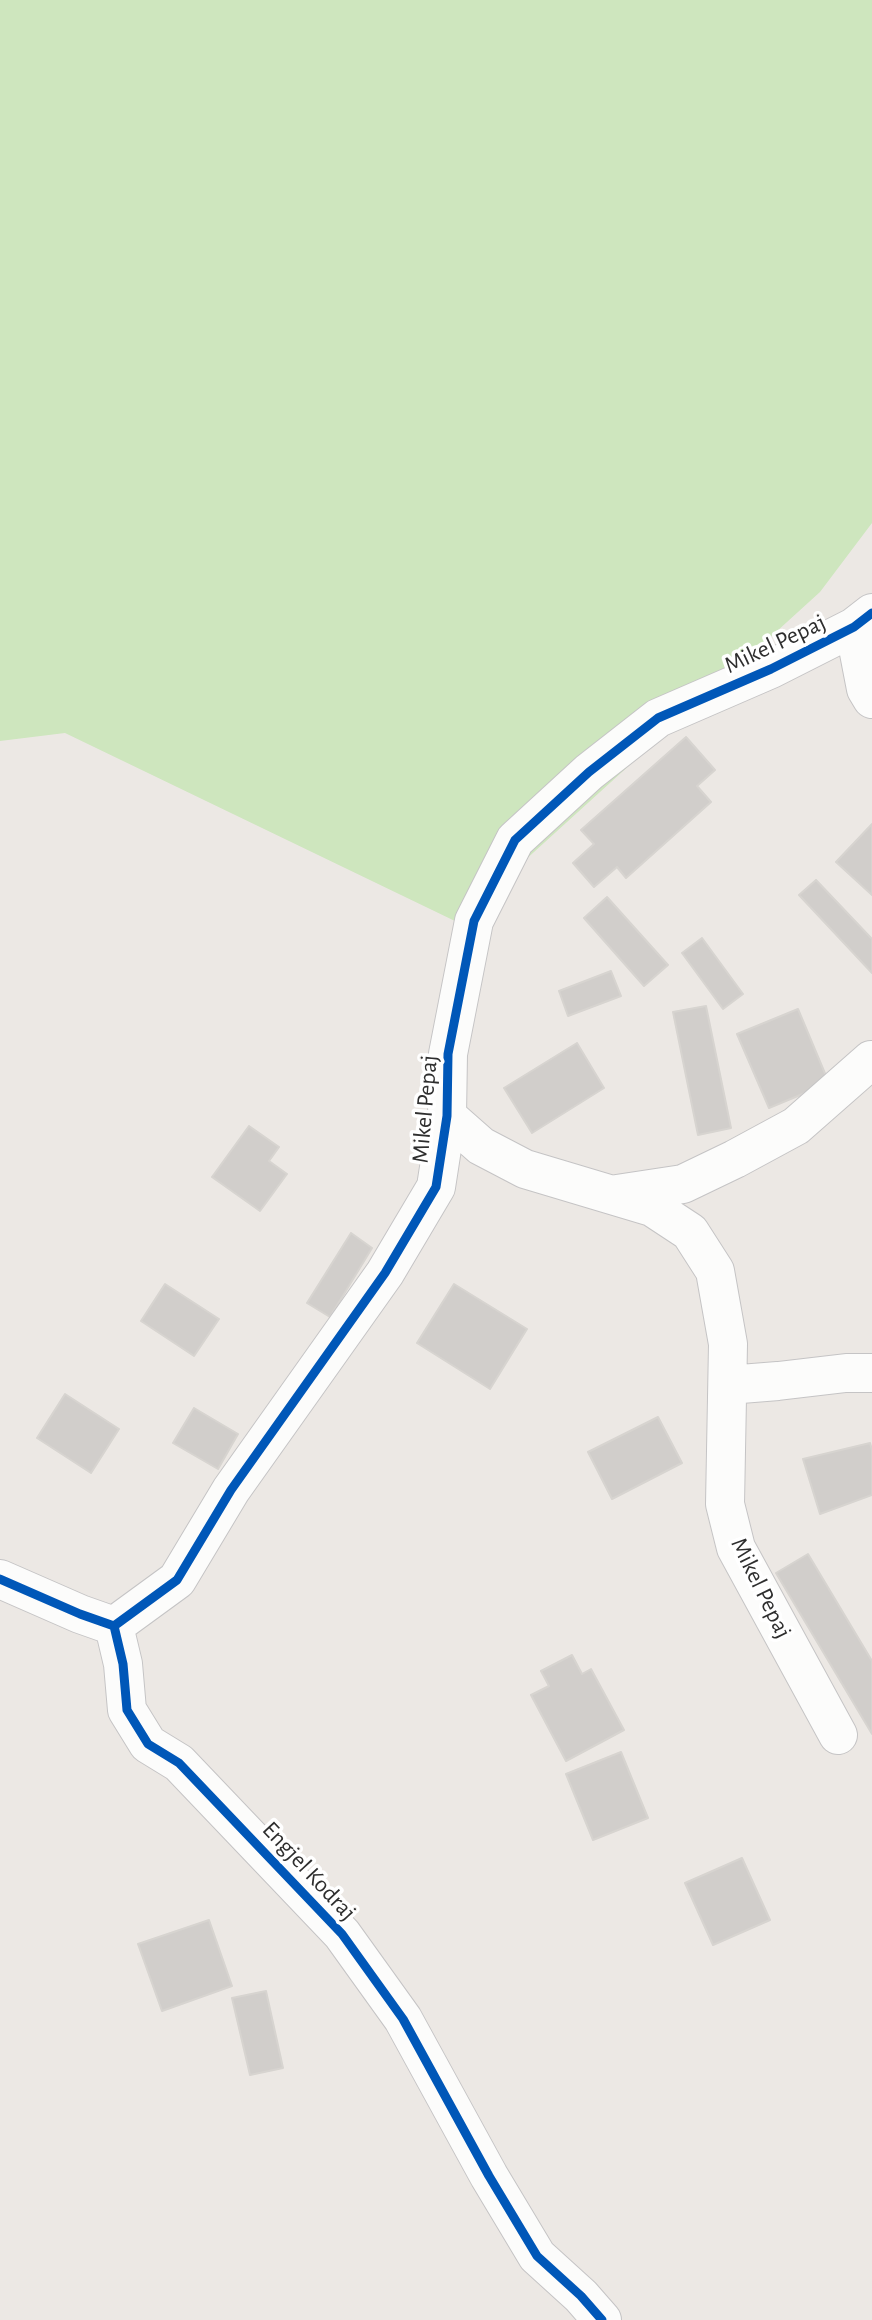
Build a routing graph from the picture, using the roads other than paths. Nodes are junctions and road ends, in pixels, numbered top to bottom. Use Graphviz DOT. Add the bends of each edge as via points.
graph roads {
  1 [pos="863,620"];
  2 [pos="872,699"];
  3 [pos="871,1060"];
  4 [pos="447,1116"];
  5 [pos="611,1195"];
  6 [pos="872,1373"];
  7 [pos="728,1385"];
  8 [pos="0,1579"];
  9 [pos="114,1626"];
  10 [pos="838,1735"];
  11 [pos="602,2320"];
  1 -- 2 [label="street, Mikel Pepaj" via="866,690"];
  1 -- 4 [label="street, Mikel Pepaj" via="771,669 658,718 589,772 515,840 474,921 448,1054"];
  3 -- 5 [label="street, Mikel Pepaj" via="796,1126 735,1159 684,1184"];
  4 -- 5 [label="street, Mikel Pepaj" via="481,1146 525,1169"];
  4 -- 9 [label="street, Mikel Pepaj" via="436,1187 385,1273 231,1490 177,1580"];
  5 -- 7 [label="street, Mikel Pepaj" via="652,1208 690,1232 715,1271 728,1344"];
  6 -- 7 [label="street"];
  7 -- 10 [label="street, Mikel Pepaj" via="725,1504 736,1548"];
  8 -- 9 [label="street"];
  9 -- 11 [label="street, Engjel Kodraj" via="127,1710 148,1744 179,1763 342,1934 403,2019 537,2256"];
}
